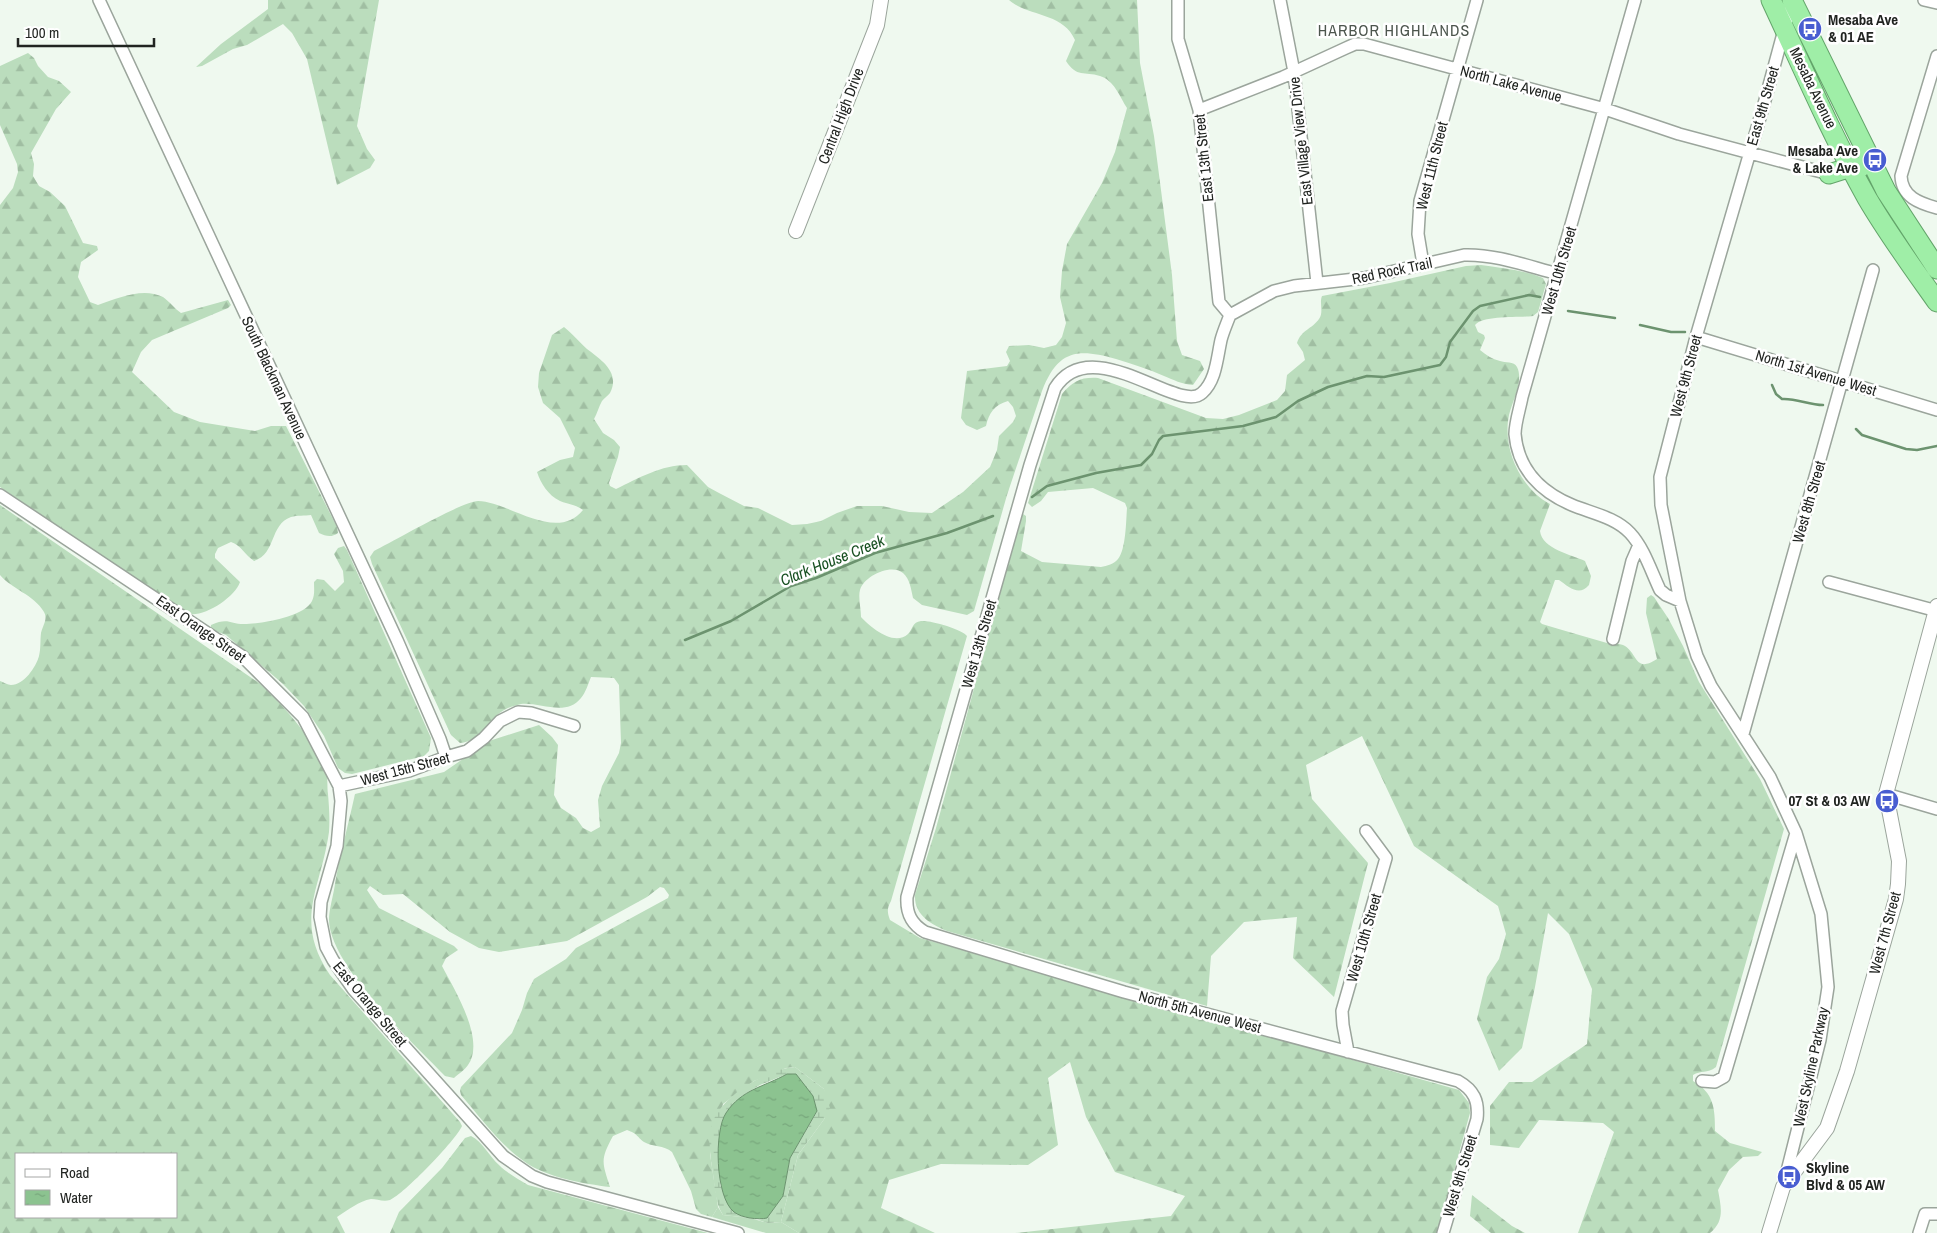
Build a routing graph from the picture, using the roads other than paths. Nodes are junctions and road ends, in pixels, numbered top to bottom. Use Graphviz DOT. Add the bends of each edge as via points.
graph roads {
  1 [pos="99,0"];
  2 [pos="881,0"];
  3 [pos="1178,0"];
  4 [pos="1280,0"];
  5 [pos="1477,0"];
  6 [pos="1635,0"];
  7 [pos="1770,0"];
  8 [pos="1792,0"];
  9 [pos="1924,0"];
  10 [pos="1937,3"];
  11 [pos="1784,29"];
  12 [pos="1937,56"];
  13 [pos="1458,70"];
  14 [pos="1294,72"];
  15 [pos="1605,109"];
  16 [pos="1200,110"];
  17 [pos="1749,154"];
  18 [pos="1851,168"];
  19 [pos="1876,172"];
  20 [pos="1829,174"];
  21 [pos="1867,197"];
  22 [pos="1937,208"];
  23 [pos="796,231"];
  24 [pos="1423,264"];
  25 [pos="1937,269"];
  26 [pos="1874,270"];
  27 [pos="1558,274"];
  28 [pos="1317,283"];
  29 [pos="1937,302"];
  30 [pos="1230,315"];
  31 [pos="1696,337"];
  32 [pos="1843,381"];
  33 [pos="1937,410"];
  34 [pos="0,495"];
  35 [pos="1639,545"];
  36 [pos="1829,582"];
  37 [pos="1680,601"];
  38 [pos="1937,609"];
  39 [pos="1613,639"];
  40 [pos="574,726"];
  41 [pos="1743,734"];
  42 [pos="446,757"];
  43 [pos="339,786"];
  44 [pos="1886,794"];
  45 [pos="1937,809"];
  46 [pos="1366,831"];
  47 [pos="1796,833"];
  48 [pos="908,913"];
  49 [pos="1348,1052"];
  50 [pos="1702,1081"];
  51 [pos="1477,1119"];
  52 [pos="1783,1187"];
  53 [pos="1937,1214"];
  54 [pos="738,1233"];
  55 [pos="1443,1233"];
  56 [pos="1769,1233"];
  57 [pos="1919,1233"];
  1 -- 42 [label="street, South Blackman Avenue" via="397,640"];
  2 -- 23 [label="street, Central High Drive" via="877,25"];
  3 -- 16 [label="street, East 13th Street" via="1178,39"];
  4 -- 14 [label="street, East Village View Drive"];
  5 -- 13 [label="street, West 11th Street"];
  6 -- 15 [label="street, West 10th Street"];
  7 -- 11 [label="highway, Mesaba Avenue"];
  8 -- 11 [label="street, East 9th Street"];
  8 -- 19 [label="highway, Mesaba Avenue"];
  9 -- 10 [label="street"];
  11 -- 17 [label="street, East 9th Street"];
  11 -- 18 [label="highway, Mesaba Avenue"];
  12 -- 22 [label="street" via="1901,176 1910,197"];
  13 -- 14 [label="street, North Lake Avenue" via="1355,44"];
  13 -- 15 [label="street, North Lake Avenue"];
  13 -- 24 [label="street, West 11th Street" via="1420,201 1418,234"];
  14 -- 16 [label="street, North Lake Avenue"];
  14 -- 28 [label="street, East Village View Drive"];
  15 -- 17 [label="street, North Lake Avenue"];
  15 -- 27 [label="street, West 10th Street"];
  16 -- 30 [label="street, East 13th Street" via="1219,302"];
  17 -- 20 [label="street, North Lake Avenue"];
  17 -- 31 [label="street, West 9th Street"];
  18 -- 19 [label="highway"];
  18 -- 20 [label="highway"];
  18 -- 21 [label="highway, Mesaba Avenue"];
  19 -- 25 [label="highway, Mesaba Avenue" via="1896,209"];
  20 -- 21 [label="highway"];
  21 -- 29 [label="highway, Mesaba Avenue"];
  24 -- 27 [label="street, Red Rock Trail" via="1480,254"];
  24 -- 28 [label="street, Red Rock Trail" via="1364,278"];
  26 -- 32 [label="street, West 8th Street"];
  27 -- 35 [label="street, West 10th Street" via="1522,397 1515,433 1521,459 1544,490 1615,522"];
  28 -- 30 [label="street, Red Rock Trail" via="1274,291"];
  30 -- 48 [label="street, West 13th Street" via="1211,382 1201,395 1179,394 1097,367 1075,370 1061,378 1051,398 1030,465 907,897"];
  31 -- 32 [label="street, North 1st Avenue West"];
  31 -- 37 [label="street, West 9th Street" via="1660,477 1661,505"];
  32 -- 33 [label="street, North 1st Avenue West"];
  32 -- 41 [label="street, West 8th Street"];
  34 -- 43 [label="street, East Orange Street" via="242,656 303,717"];
  35 -- 37 [label="street" via="1660,590"];
  35 -- 39 [label="street"];
  36 -- 38 [label="street"];
  37 -- 41 [label="street, West Skyline Parkway" via="1696,656 1711,686"];
  38 -- 44 [label="street, West 7th Street"];
  40 -- 42 [label="street, West 15th Street" via="518,712 500,721 467,751"];
  41 -- 47 [label="street, West Skyline Parkway" via="1770,777"];
  42 -- 43 [label="street, West 15th Street" via="409,771"];
  43 -- 54 [label="street, East Orange Street" via="341,810 337,846 321,902 320,917 326,947 353,989 494,1147 516,1167 547,1182"];
  44 -- 45 [label="street"];
  44 -- 52 [label="street, West 7th Street" via="1899,861 1896,899 1847,1071 1827,1128"];
  46 -- 49 [label="street, West 10th Street" via="1386,858 1342,1011"];
  47 -- 50 [label="street" via="1724,1077 1714,1082"];
  47 -- 52 [label="street, West Skyline Parkway" via="1821,914 1828,987 1820,1040"];
  48 -- 49 [label="street, North 5th Avenue West" via="913,924 925,932 1124,992"];
  49 -- 51 [label="street, North 5th Avenue West" via="1466,1085 1476,1097"];
  51 -- 55 [label="street, West 9th Street"];
  52 -- 56 [label="street, West Skyline Parkway"];
  53 -- 57 [label="street" via="1924,1214"];
}
